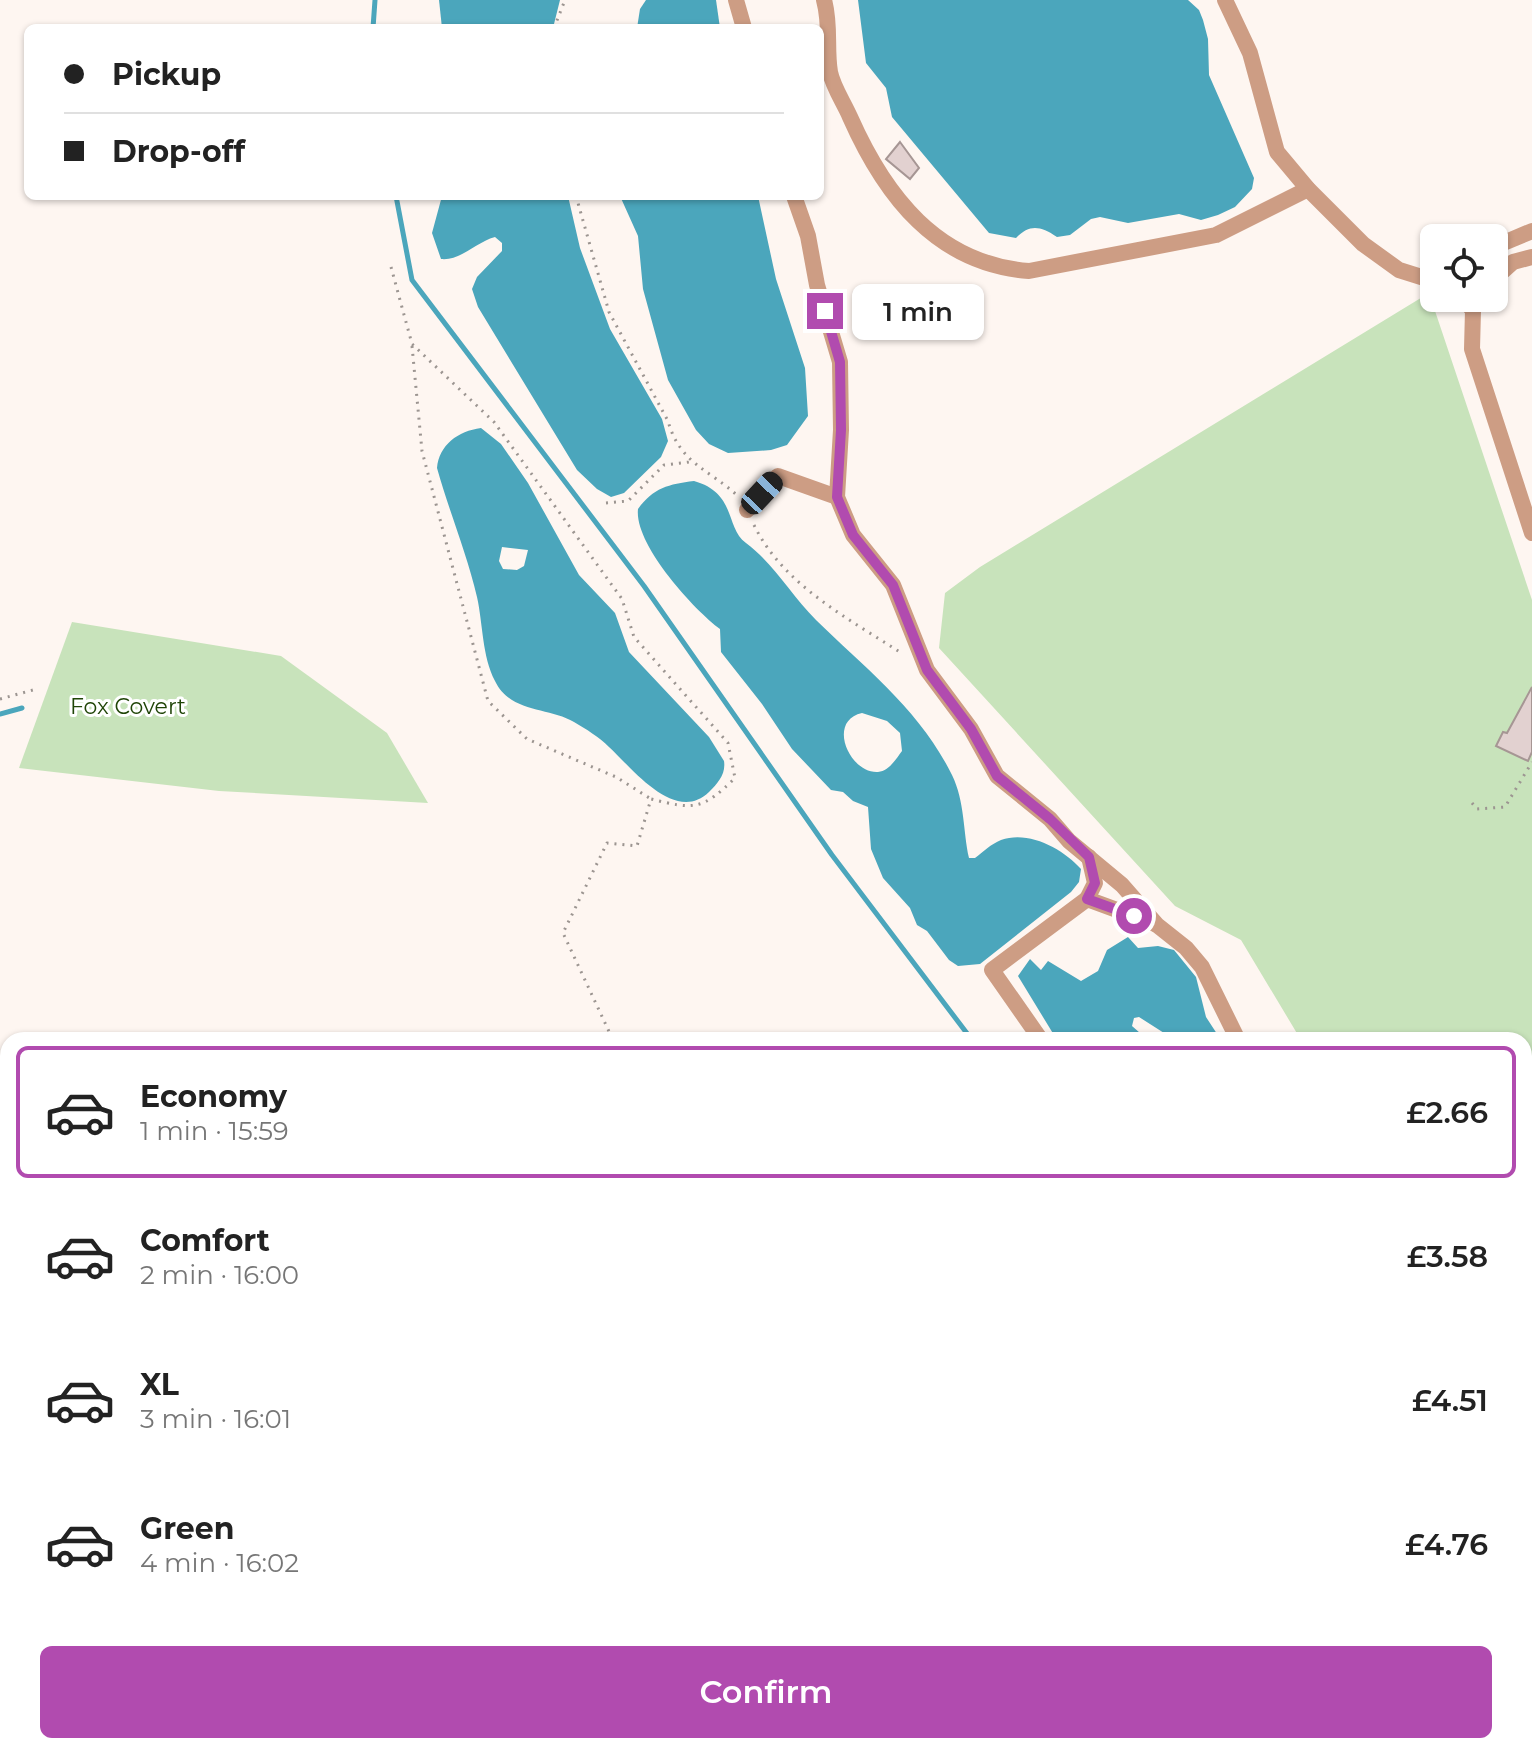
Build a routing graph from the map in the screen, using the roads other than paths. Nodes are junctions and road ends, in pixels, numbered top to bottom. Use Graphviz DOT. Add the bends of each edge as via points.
graph roads {
  1 [pos="736,0"];
  2 [pos="824,0"];
  3 [pos="1225,0"];
  4 [pos="743,24"];
  5 [pos="1308,189"];
  6 [pos="795,200"];
  7 [pos="1532,231"];
  8 [pos="1508,241"];
  9 [pos="1532,257"];
  10 [pos="1508,266"];
  11 [pos="1420,277"];
  12 [pos="1471,312"];
  13 [pos="837,497"];
  14 [pos="747,510"];
  15 [pos="1532,533"];
  16 [pos="1089,857"];
  17 [pos="1087,899"];
  18 [pos="1157,925"];
  19 [pos="1035,1032"];
  20 [pos="1234,1032"];
  1 -- 4 [label="street"];
  2 -- 5 [label="street" via="830,20 830,73 867,155 933,236 962,255 1029,271 1216,235"];
  3 -- 5 [label="street" via="1250,53 1277,152"];
  5 -- 11 [label="street" via="1363,244 1399,270"];
  6 -- 13 [label="street" via="840,362"];
  7 -- 8 [label="street"];
  9 -- 10 [label="street"];
  12 -- 15 [label="street" via="1472,349"];
  13 -- 14 [label="street" via="778,476"];
  13 -- 16 [label="street" via="853,535 893,585 927,670 971,729 997,776"];
  16 -- 17 [label="street" via="1095,883"];
  16 -- 18 [label="street"];
  17 -- 18 [label="street"];
  17 -- 19 [label="street" via="992,970"];
  18 -- 20 [label="street" via="1202,967"];
}
